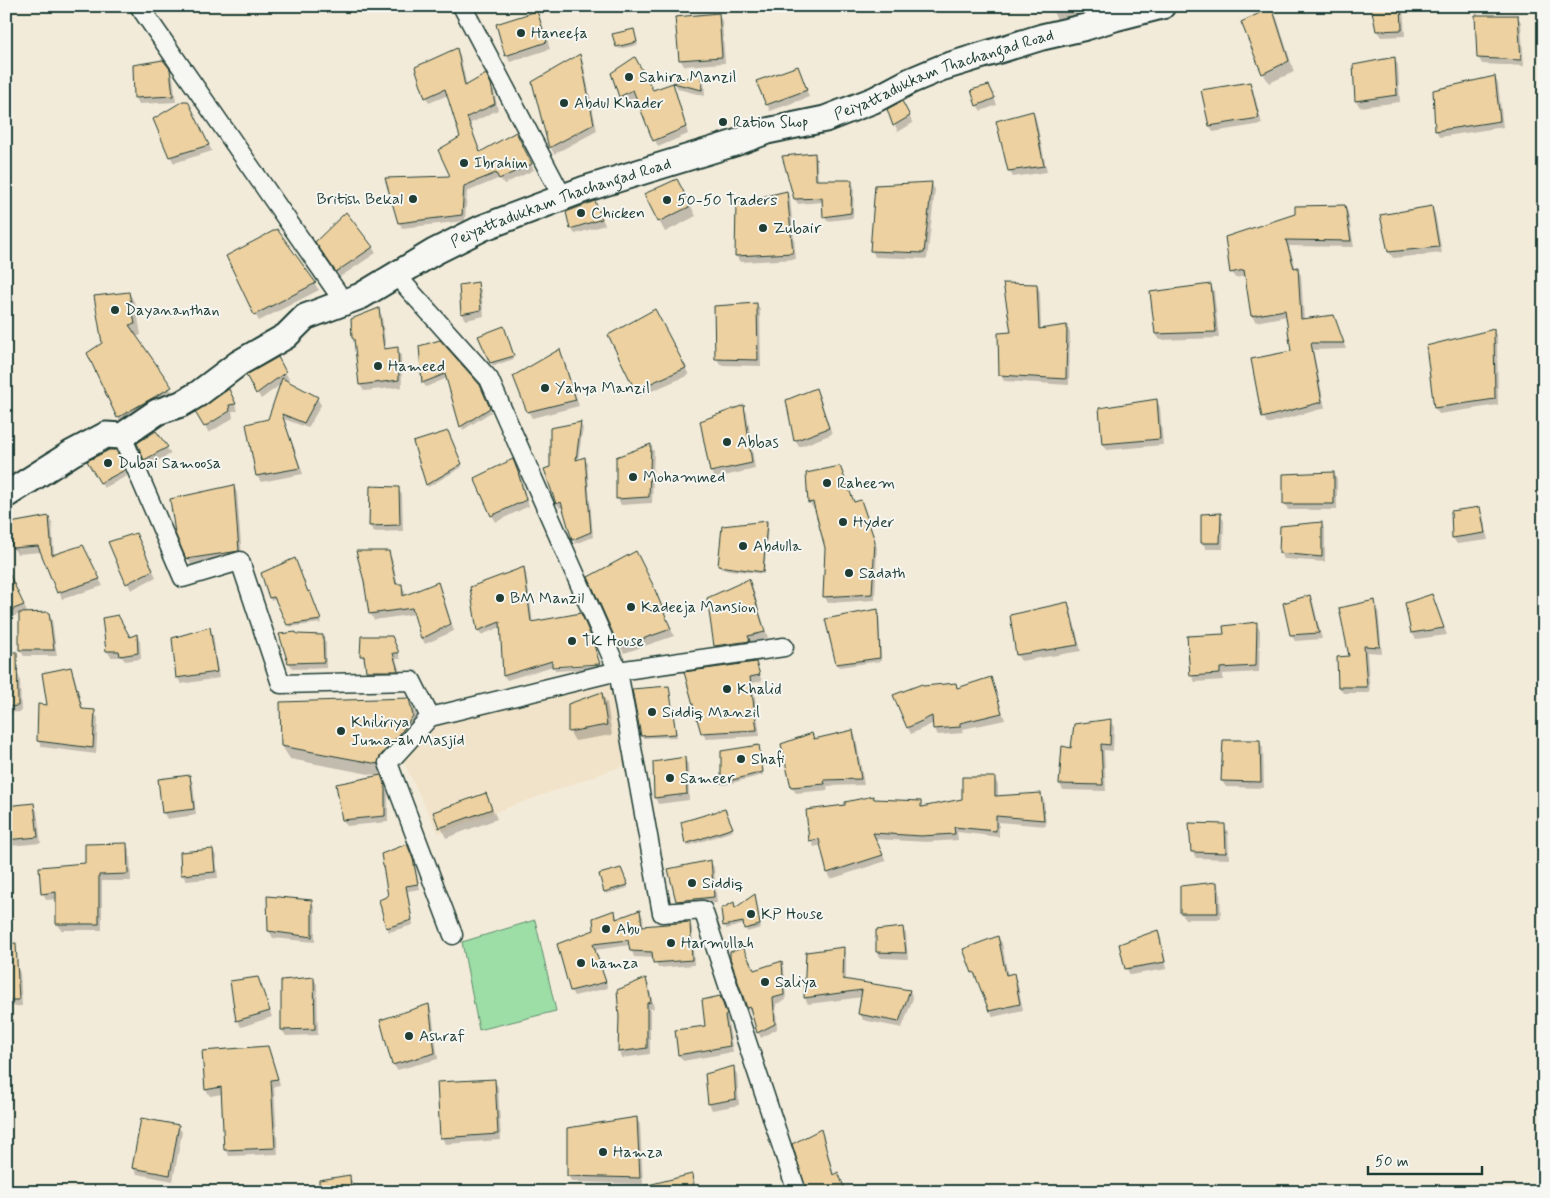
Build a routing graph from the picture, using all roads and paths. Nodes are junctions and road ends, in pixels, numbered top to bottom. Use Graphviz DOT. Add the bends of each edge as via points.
graph roads {
  1 [pos="139,6"];
  2 [pos="462,6"];
  3 [pos="1162,6"];
  4 [pos="563,198"];
  5 [pos="396,275"];
  6 [pos="344,302"];
  7 [pos="122,436"];
  8 [pos="6,495"];
  9 [pos="784,647"];
  10 [pos="618,671"];
  11 [pos="430,717"];
  12 [pos="453,935"];
  13 [pos="797,1192"];
  1 -- 6 [label="street"];
  2 -- 4 [label="street"];
  3 -- 4 [label="main road, Peiyattadukkam Thachangad Road" via="1042,37 941,68 825,119 767,131"];
  4 -- 5 [label="main road, Peiyattadukkam Thachangad Road" via="482,228"];
  5 -- 6 [label="main road, Peiyattadukkam Thachangad Road" via="361,296"];
  5 -- 10 [label="street" via="489,379"];
  6 -- 7 [label="main road, Peiyattadukkam Thachangad Road" via="305,317 286,336 239,363 198,394 157,412"];
  7 -- 8 [label="main road, Peiyattadukkam Thachangad Road" via="106,435"];
  7 -- 11 [label="street" via="183,578 240,561 281,684 412,681"];
  9 -- 10 [label="street"];
  10 -- 11 [label="street"];
  10 -- 13 [label="street" via="662,913 703,910"];
  11 -- 12 [label="street" via="388,763"];
}
